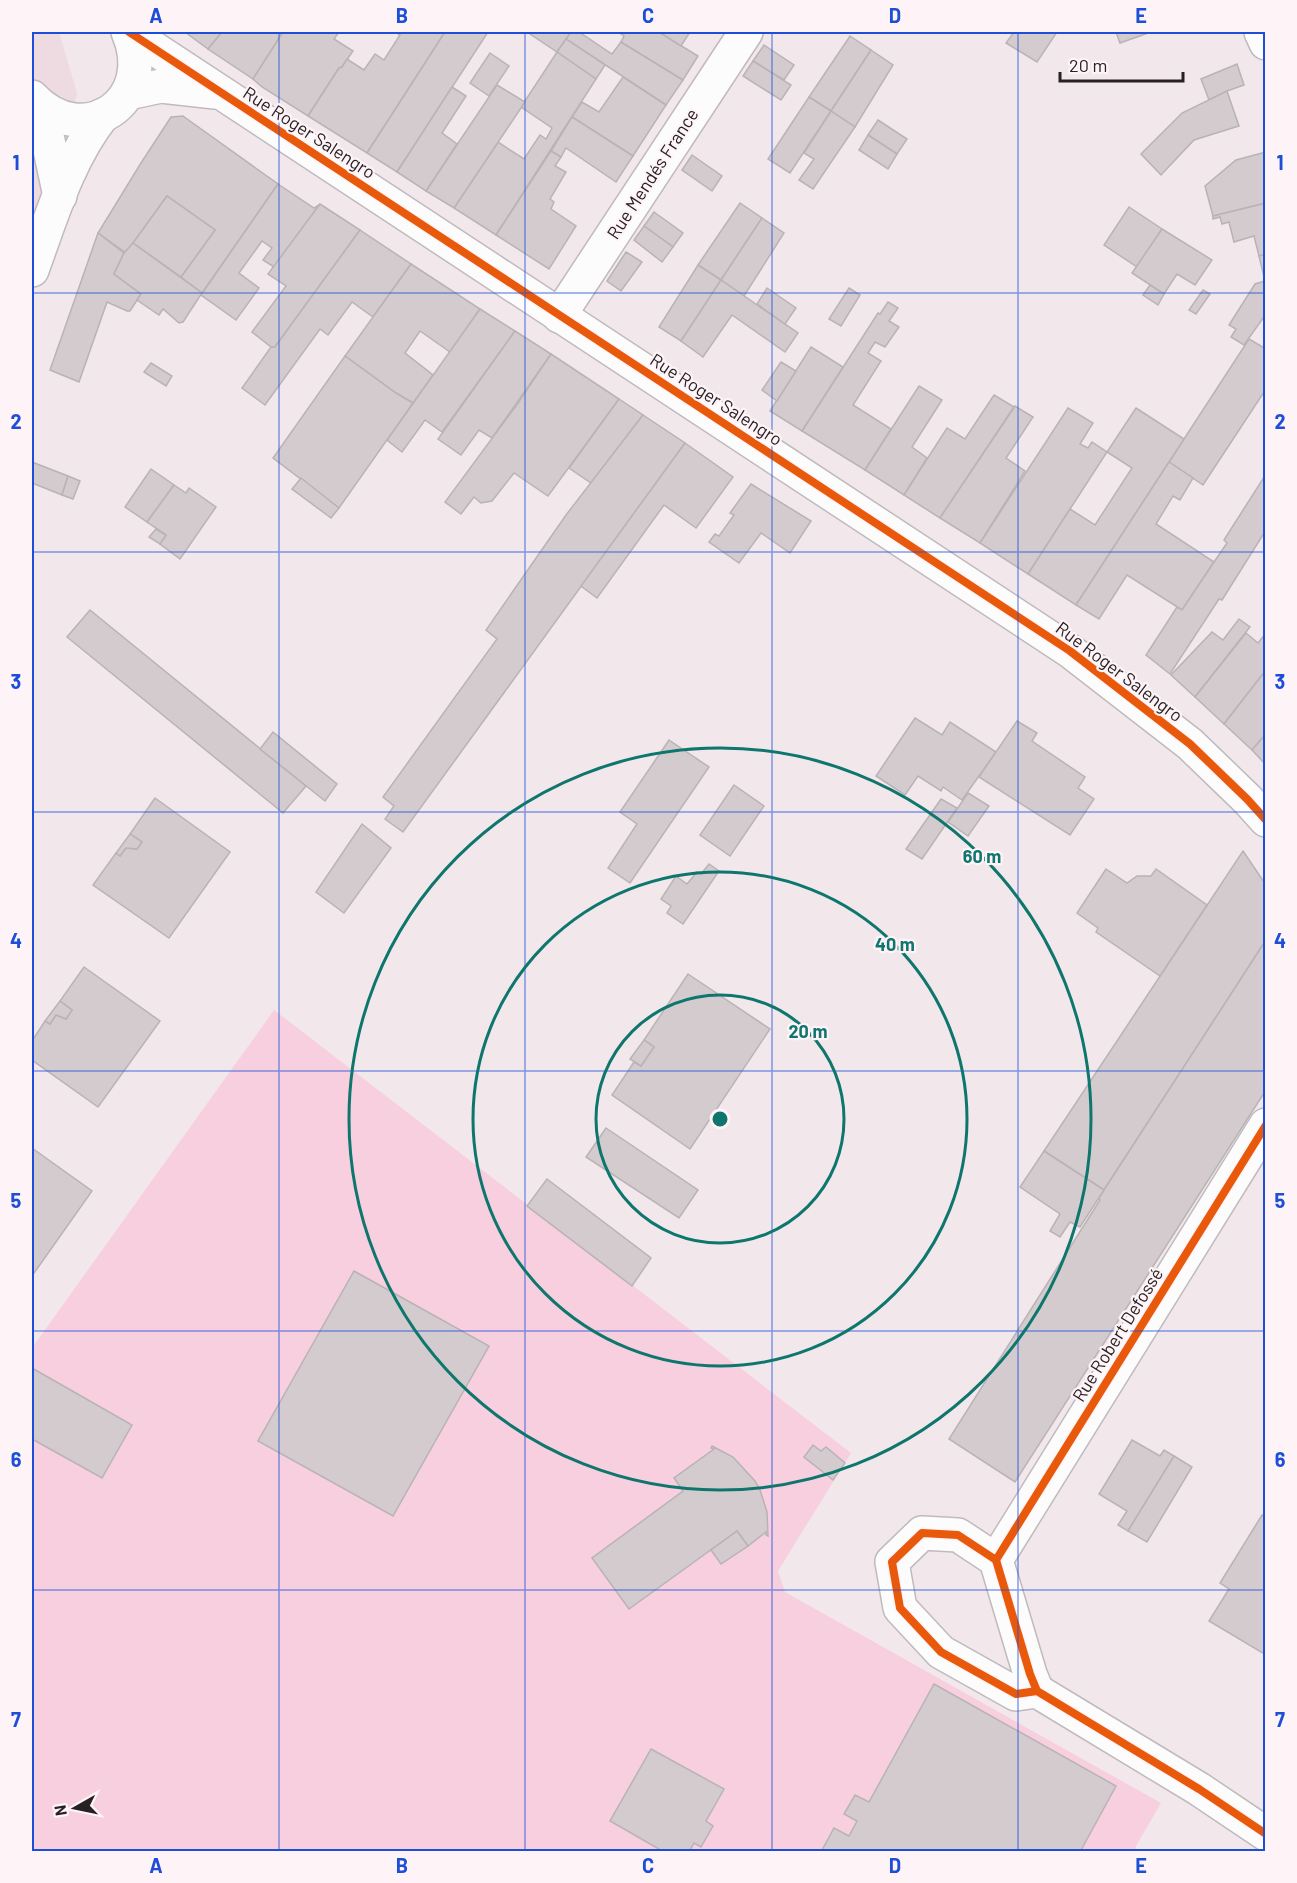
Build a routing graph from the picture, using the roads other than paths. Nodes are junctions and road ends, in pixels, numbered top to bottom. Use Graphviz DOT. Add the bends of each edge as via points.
graph roads {
  1 [pos="128,32"];
  2 [pos="746,32"];
  3 [pos="1261,32"];
  4 [pos="1266,43"];
  5 [pos="220,92"];
  6 [pos="128,93"];
  7 [pos="36,103"];
  8 [pos="103,115"];
  9 [pos="60,196"];
  10 [pos="32,270"];
  11 [pos="559,316"];
  12 [pos="1266,820"];
  13 [pos="1266,1125"];
  14 [pos="996,1560"];
  15 [pos="1037,1691"];
  16 [pos="1266,1834"];
  1 -- 5 [label="street, Rue Roger Salengro"];
  1 -- 6 [label="street" via="137,62"];
  2 -- 11 [label="street, Rue Mendés France"];
  3 -- 4 [label="street"];
  5 -- 6 [label="street, Rue Roger Salengro" via="160,86"];
  5 -- 11 [label="street, Rue Roger Salengro"];
  6 -- 8 [label="street"];
  7 -- 8 [label="street" via="55,116 71,120"];
  7 -- 9 [label="street"];
  8 -- 9 [label="street" via="89,133"];
  9 -- 10 [label="street"];
  11 -- 12 [label="street, Rue Roger Salengro" via="1070,651 1190,744"];
  13 -- 14 [label="street, Rue Robert Defossé"];
  14 -- 15 [label="street"];
  14 -- 15 [label="street" via="958,1535 922,1533 892,1562 900,1608 941,1652 1016,1694"];
  15 -- 16 [label="street"];
}
